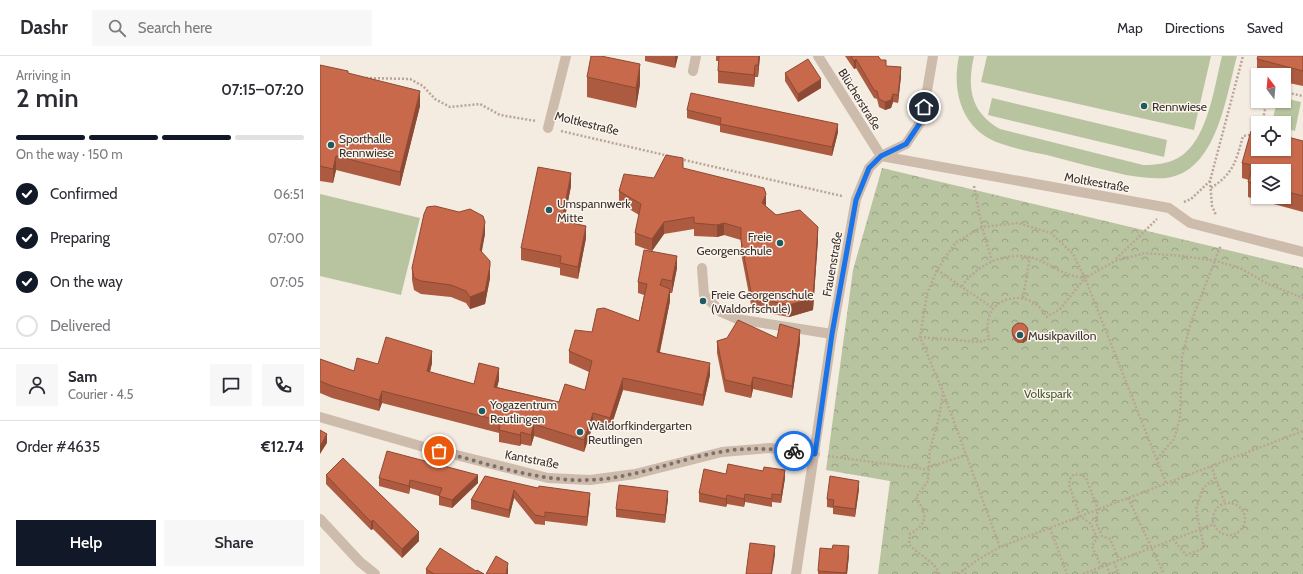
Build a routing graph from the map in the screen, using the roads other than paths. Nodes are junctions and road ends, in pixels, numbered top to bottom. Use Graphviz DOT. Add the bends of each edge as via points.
graph roads {
  1 [pos="566,56"];
  2 [pos="696,56"];
  3 [pos="818,56"];
  4 [pos="933,56"];
  5 [pos="693,72"];
  6 [pos="548,128"];
  7 [pos="881,156"];
  8 [pos="1303,252"];
  9 [pos="702,268"];
  10 [pos="832,334"];
  11 [pos="320,417"];
  12 [pos="815,454"];
  13 [pos="320,519"];
  14 [pos="375,574"];
  15 [pos="796,574"];
  1 -- 6 [label="street"];
  2 -- 5 [label="street"];
  3 -- 7 [label="street, Blücherstraße"];
  4 -- 7 [label="street, Frauenstraße" via="922,120 906,144"];
  7 -- 8 [label="street, Moltkestraße" via="1168,208 1190,223"];
  7 -- 10 [label="street, Frauenstraße" via="869,168 856,200"];
  9 -- 10 [label="street" via="704,295 721,312 737,319"];
  10 -- 12 [label="street, Frauenstraße"];
  11 -- 12 [label="street, Kantstraße" via="424,447 548,478 590,480 635,474 722,452 769,448"];
  12 -- 15 [label="street, Frauenstraße"];
  13 -- 14 [label="street" via="360,562"];
}
